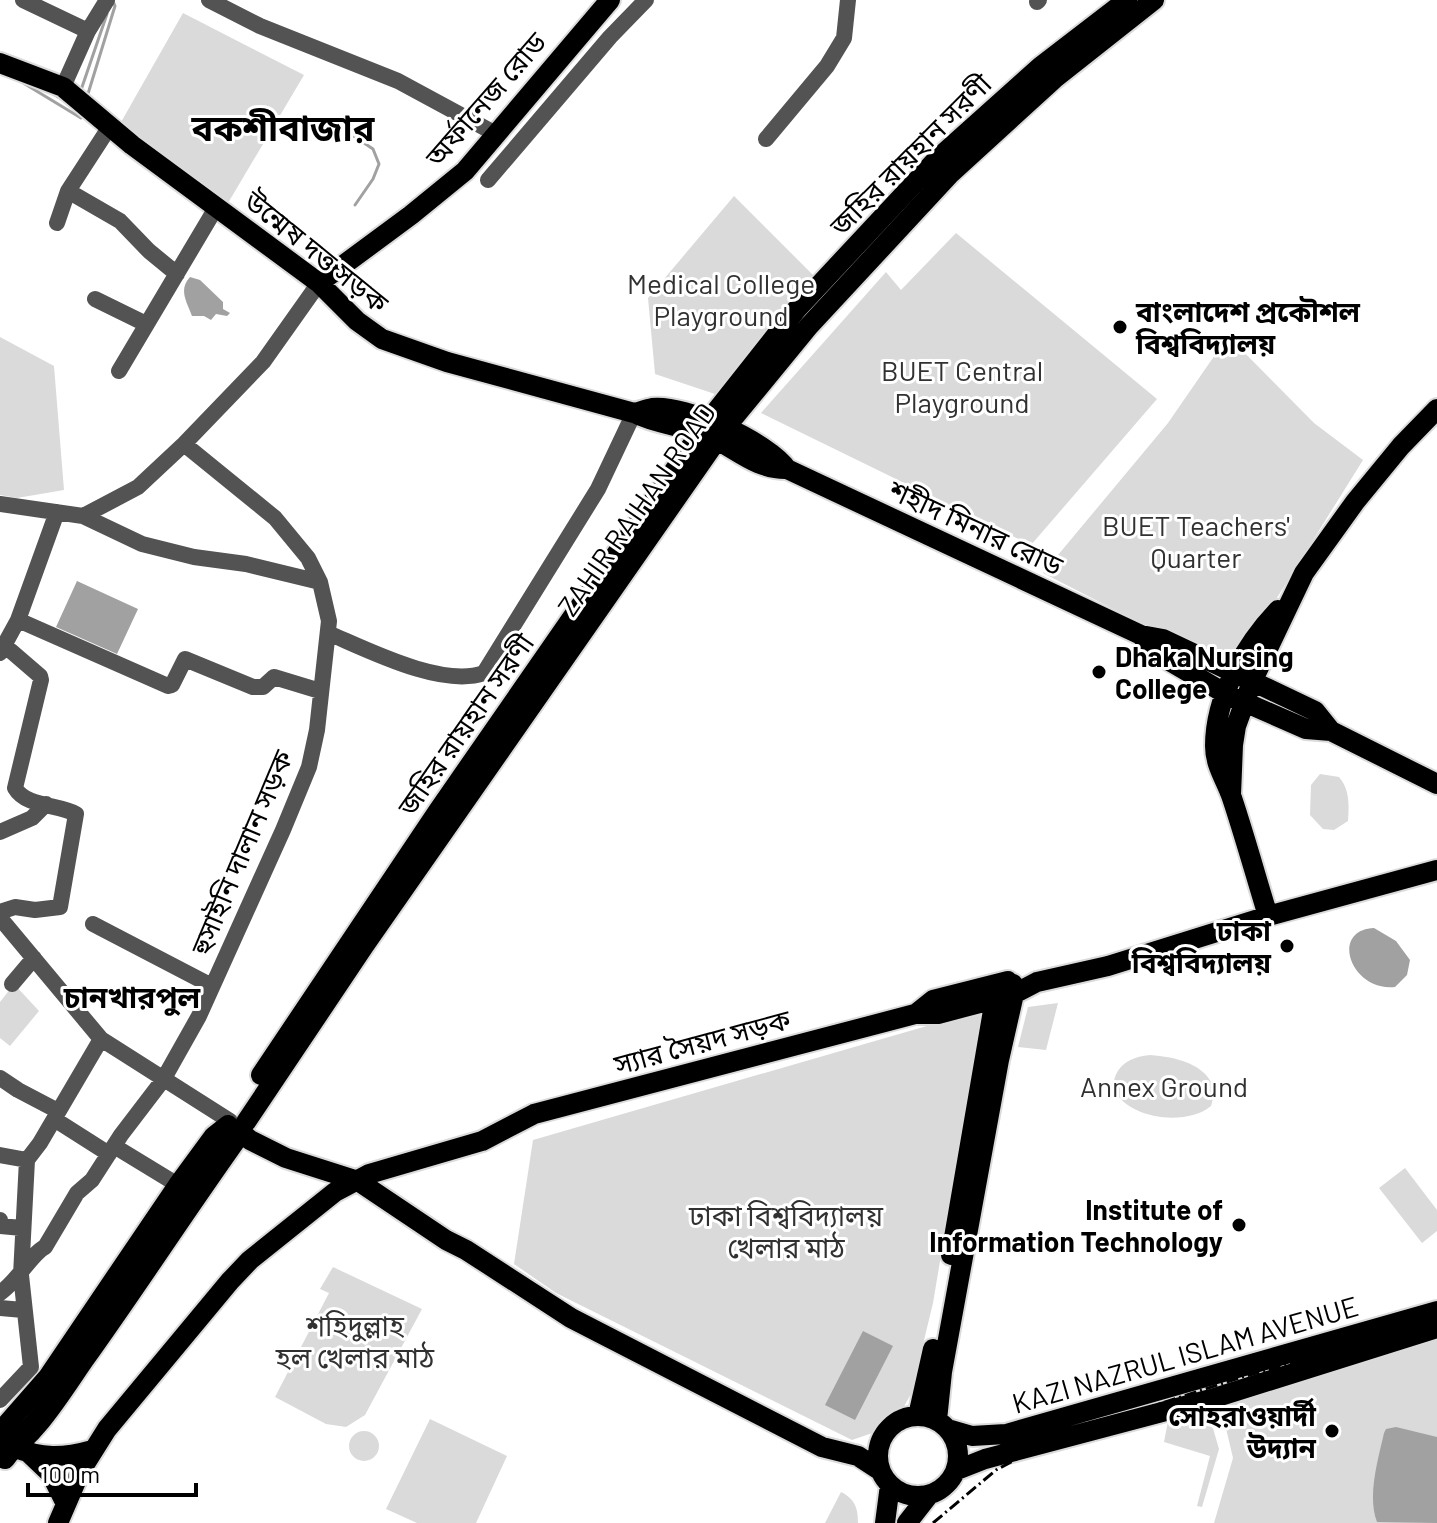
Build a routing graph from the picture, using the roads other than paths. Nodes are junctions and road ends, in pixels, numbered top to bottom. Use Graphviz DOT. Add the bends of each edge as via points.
graph roads {
  1 [pos="23,0"];
  2 [pos="107,0"];
  3 [pos="209,0"];
  4 [pos="610,0"];
  5 [pos="646,0"];
  6 [pos="848,0"];
  7 [pos="1127,0"];
  8 [pos="1154,0"];
  9 [pos="88,31"];
  10 [pos="0,52"];
  11 [pos="0,63"];
  12 [pos="34,74"];
  13 [pos="63,87"];
  14 [pos="105,134"];
  15 [pos="496,134"];
  16 [pos="766,139"];
  17 [pos="488,180"];
  18 [pos="68,191"];
  19 [pos="217,206"];
  20 [pos="57,223"];
  21 [pos="360,253"];
  22 [pos="177,274"];
  23 [pos="319,283"];
  24 [pos="95,299"];
  25 [pos="347,311"];
  26 [pos="146,324"];
  27 [pos="119,371"];
  28 [pos="1437,409"];
  29 [pos="634,413"];
  30 [pos="714,430"];
  31 [pos="184,444"];
  32 [pos="0,504"];
  33 [pos="57,512"];
  34 [pos="83,516"];
  35 [pos="320,582"];
  36 [pos="18,620"];
  37 [pos="328,633"];
  38 [pos="1141,635"];
  39 [pos="1,649"];
  40 [pos="1243,678"];
  41 [pos="320,691"];
  42 [pos="1235,698"];
  43 [pos="1331,731"];
  44 [pos="1437,784"];
  45 [pos="46,804"];
  46 [pos="0,832"];
  47 [pos="1437,870"];
  48 [pos="1268,916"];
  49 [pos="2,922"];
  50 [pos="93,924"];
  51 [pos="34,958"];
  52 [pos="12,984"];
  53 [pos="212,986"];
  54 [pos="1010,988"];
  55 [pos="101,1039"];
  56 [pos="0,1078"];
  57 [pos="163,1080"];
  58 [pos="56,1115"];
  59 [pos="236,1126"];
  60 [pos="112,1150"];
  61 [pos="0,1155"];
  62 [pos="27,1160"];
  63 [pos="353,1178"];
  64 [pos="178,1185"];
  65 [pos="0,1220"];
  66 [pos="22,1228"];
  67 [pos="21,1275"];
  68 [pos="0,1293"];
  69 [pos="0,1308"];
  70 [pos="23,1310"];
  71 [pos="1436,1319"];
  72 [pos="38,1370"];
  73 [pos="3,1390"];
  74 [pos="935,1422"];
  75 [pos="879,1447"];
  76 [pos="8,1449"];
  77 [pos="92,1450"];
  78 [pos="858,1456"];
  79 [pos="957,1470"];
  80 [pos="885,1478"];
  81 [pos="928,1496"];
  82 [pos="62,1513"];
  83 [pos="885,1523"];
  84 [pos="907,1523"];
  1 -- 9 [label="street"];
  2 -- 9 [label="street"];
  3 -- 15 [label="street" via="398,81"];
  4 -- 15 [label="main road, অর্ফানেজ রোড"];
  5 -- 17 [label="street"];
  6 -- 16 [label="street" via="844,38"];
  7 -- 30 [label="main road, জহির রায়হান সরণী" via="1040,67 935,161 796,310"];
  8 -- 30 [label="main road, ZAHIR RAIHAN ROAD" via="1054,79 951,173"];
  9 -- 13 [label="street"];
  10 -- 12 [label="main road"];
  11 -- 12 [label="main road, উন্মেষ দত্ত সড়ক"];
  12 -- 13 [label="main road, উন্মেষ দত্ত সড়ক"];
  13 -- 19 [label="main road, উন্মেষ দত্ত সড়ক"];
  14 -- 18 [label="street"];
  15 -- 21 [label="main road, অর্ফানেজ রোড" via="456,180"];
  18 -- 20 [label="street"];
  18 -- 22 [label="street" via="120,221"];
  19 -- 22 [label="street"];
  19 -- 23 [label="main road, উন্মেষ দত্ত সড়ক"];
  21 -- 23 [label="main road, অর্ফানেজ রোড"];
  21 -- 25 [label="main road" via="343,278"];
  22 -- 26 [label="street"];
  23 -- 25 [label="main road, উন্মেষ দত্ত সড়ক"];
  23 -- 31 [label="street" via="263,362"];
  24 -- 26 [label="street"];
  25 -- 29 [label="main road, উন্মেষ দত্ত সড়ক" via="382,339 416,353"];
  26 -- 27 [label="street"];
  28 -- 40 [label="main road" via="1355,502 1304,573"];
  29 -- 30 [label="main road, উন্মেষ দত্ত সড়ক" via="649,421"];
  29 -- 37 [label="street" via="598,489 484,673 426,671"];
  30 -- 38 [label="main road, শহীদ মিনার রোড" via="778,456 787,469"];
  30 -- 59 [label="main road, ZAHIR RAIHAN ROAD" via="373,934"];
  31 -- 34 [label="street" via="138,487"];
  31 -- 35 [label="street, হুসাইনি দালান সড়ক" via="275,518"];
  32 -- 33 [label="street"];
  33 -- 34 [label="street"];
  33 -- 36 [label="street"];
  34 -- 35 [label="street" via="142,544"];
  35 -- 37 [label="street, হুসাইনি দালান সড়ক"];
  36 -- 39 [label="street"];
  36 -- 41 [label="street" via="168,686 185,659 253,687 263,687 274,677"];
  37 -- 41 [label="street, হুসাইনি দালান সড়ক"];
  38 -- 40 [label="main road, শহীদ মিনার রোড" via="1163,639"];
  38 -- 42 [label="main road, শহীদ মিনার রোড" via="1156,653"];
  39 -- 45 [label="street" via="40,676 15,788 28,800"];
  40 -- 42 [label="main road"];
  40 -- 43 [label="main road, শহীদ মিনার রোড" via="1315,711"];
  41 -- 53 [label="street, হুসাইনি দালান সড়ক" via="309,767"];
  42 -- 43 [label="main road, শহীদ মিনার রোড" via="1306,729"];
  42 -- 48 [label="main road" via="1218,721 1217,767 1231,795"];
  43 -- 44 [label="main road, শহীদ মিনার রোড"];
  45 -- 46 [label="street" via="32,818"];
  45 -- 49 [label="street" via="76,814 60,907 15,907"];
  47 -- 48 [label="main road, স্যার সৈয়দ সড়ক"];
  48 -- 54 [label="main road, স্যার সৈয়দ সড়ক" via="1108,966"];
  49 -- 51 [label="street"];
  50 -- 53 [label="street"];
  51 -- 52 [label="street"];
  51 -- 55 [label="street"];
  53 -- 57 [label="street, হুসাইনি দালান সড়ক"];
  54 -- 63 [label="main road, স্যার সৈয়দ সড়ক" via="938,1014 915,1014 534,1114 482,1141"];
  54 -- 74 [label="main road" via="941,1307"];
  55 -- 57 [label="street"];
  55 -- 58 [label="street"];
  56 -- 58 [label="street"];
  57 -- 59 [label="street"];
  57 -- 60 [label="street, হুসাইনি দালান সড়ক"];
  58 -- 60 [label="street"];
  58 -- 62 [label="street"];
  59 -- 63 [label="main road"];
  59 -- 64 [label="main road, ZAHIR RAIHAN ROAD" via="214,1136"];
  59 -- 76 [label="highway"];
  60 -- 64 [label="street"];
  60 -- 67 [label="street, হুসাইনি দালান সড়ক"];
  61 -- 62 [label="street"];
  62 -- 66 [label="street"];
  63 -- 77 [label="main road" via="250,1260"];
  63 -- 78 [label="main road" via="571,1318 822,1447"];
  64 -- 72 [label="main road, ZAHIR RAIHAN ROAD"];
  65 -- 66 [label="street" via="0,1226"];
  66 -- 67 [label="street"];
  67 -- 68 [label="street, হুসাইনি দালান সড়ক"];
  67 -- 70 [label="street"];
  69 -- 70 [label="street"];
  70 -- 72 [label="street"];
  71 -- 74 [label="main road, KAZI NAZRUL ISLAM AVENUE" via="1006,1434 972,1436"];
  71 -- 79 [label="main road, KAZI NAZRUL ISLAM AVENUE" via="1211,1399"];
  72 -- 73 [label="street"];
  72 -- 76 [label="main road, ZAHIR RAIHAN ROAD"];
  74 -- 75 [label="main road" via="908,1417 890,1428"];
  74 -- 79 [label="main road" via="956,1441"];
  75 -- 78 [label="main road"];
  75 -- 80 [label="main road"];
  76 -- 77 [label="main road" via="61,1457"];
  76 -- 82 [label="main road" via="51,1474"];
  77 -- 82 [label="main road"];
  78 -- 80 [label="main road"];
  79 -- 81 [label="main road"];
  80 -- 81 [label="main road" via="901,1493"];
  80 -- 83 [label="main road"];
  81 -- 84 [label="main road"];
}
